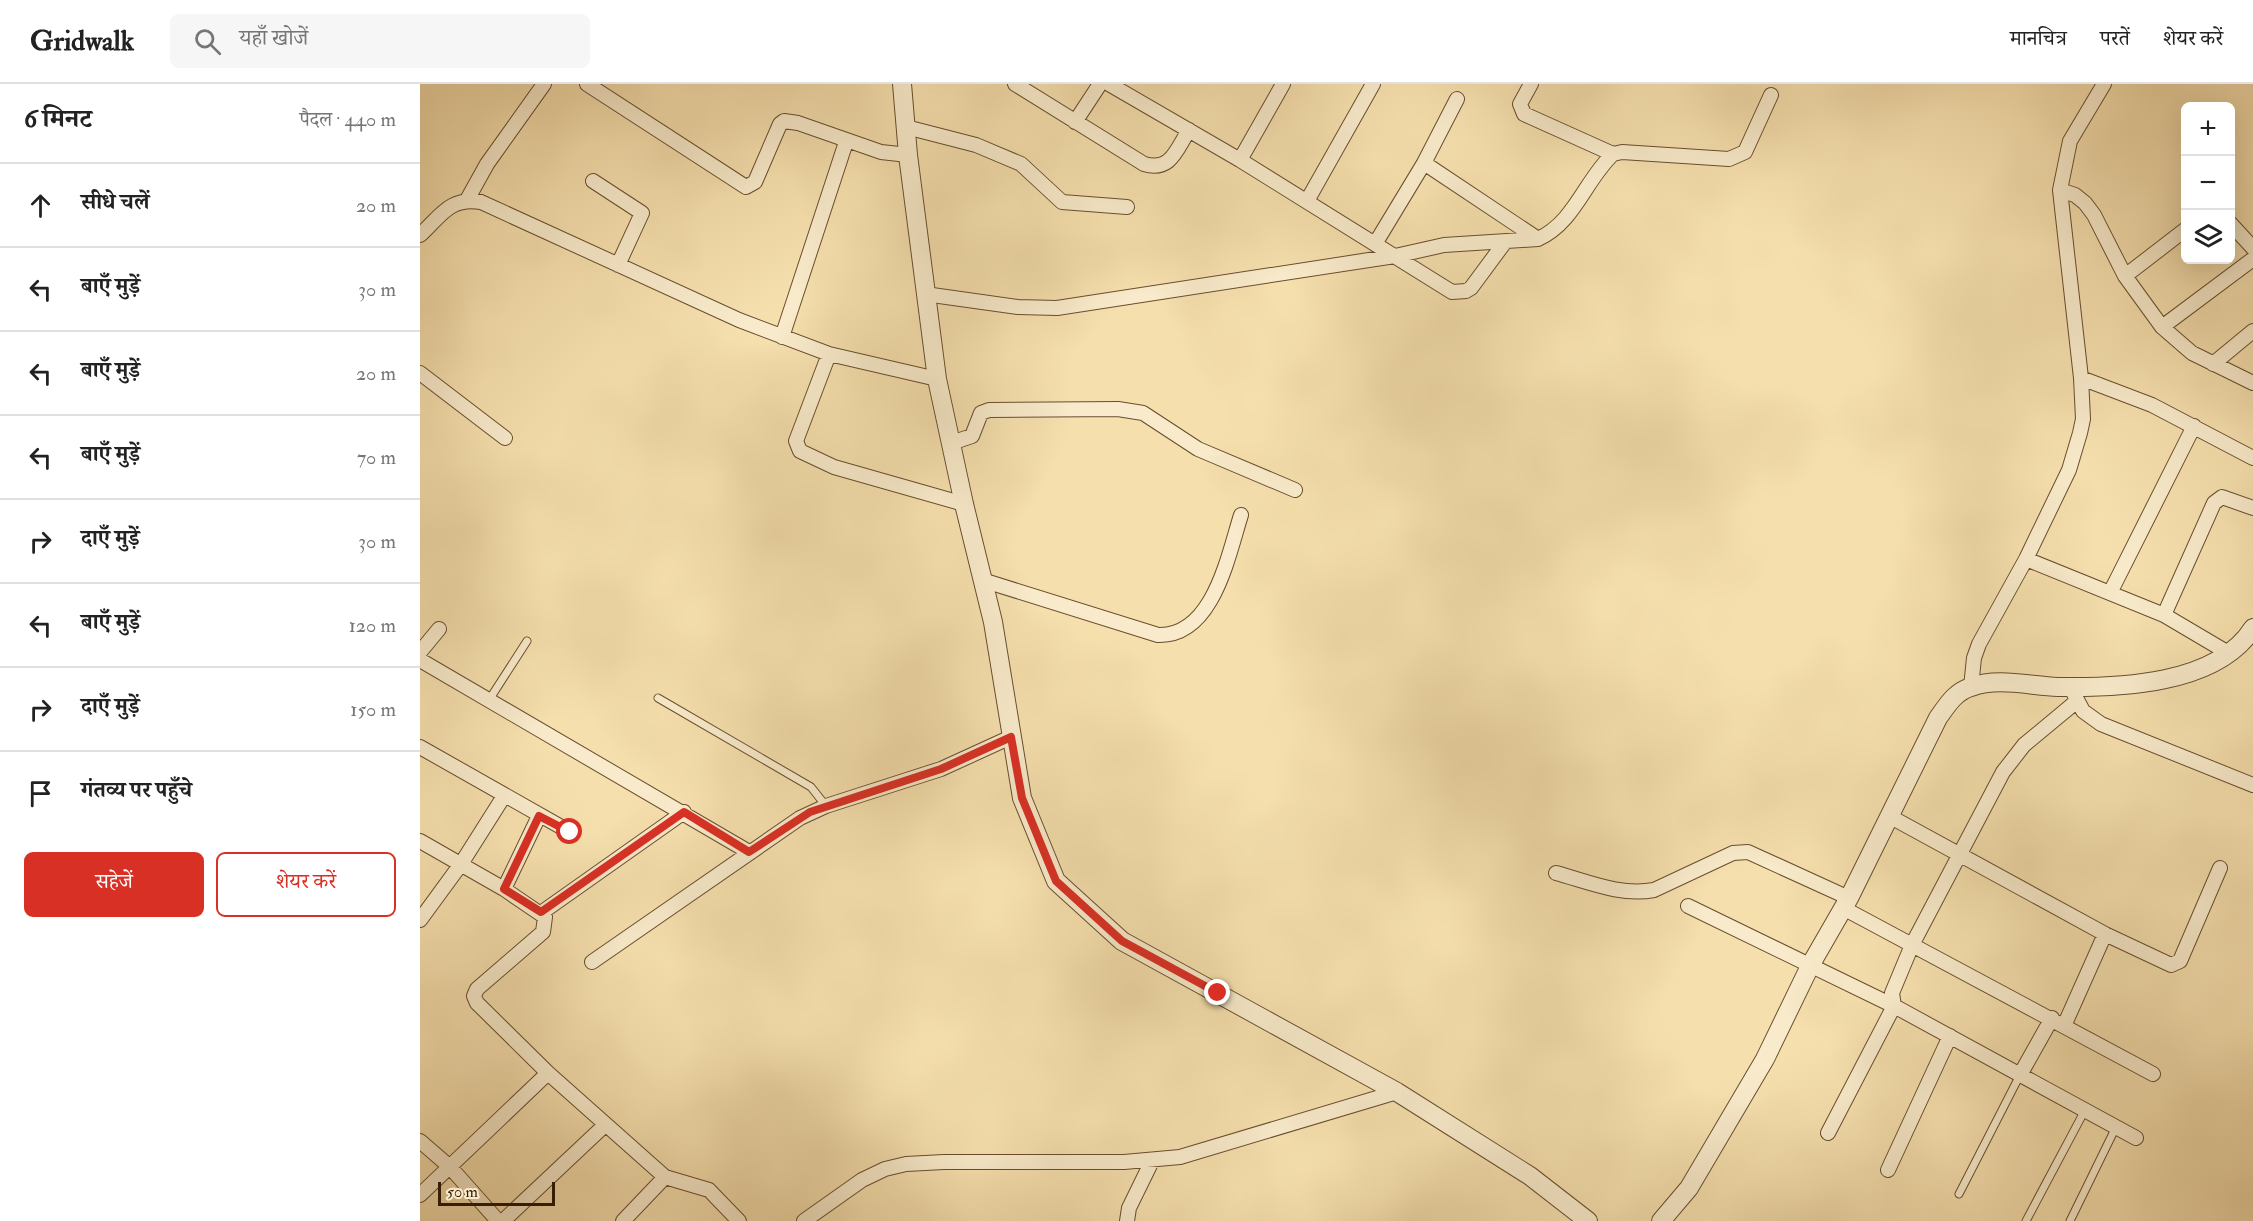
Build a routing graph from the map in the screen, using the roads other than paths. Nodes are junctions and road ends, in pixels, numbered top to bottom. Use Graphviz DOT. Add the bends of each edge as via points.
graph roads {
  1 [pos="544,84"];
  2 [pos="587,84"];
  3 [pos="902,84"];
  4 [pos="1015,84"];
  5 [pos="1100,84"];
  6 [pos="1109,84"];
  7 [pos="1283,84"];
  8 [pos="1373,84"];
  9 [pos="1531,84"];
  10 [pos="2104,84"];
  11 [pos="1771,95"];
  12 [pos="1458,99"];
  13 [pos="1075,122"];
  14 [pos="906,126"];
  15 [pos="1189,130"];
  16 [pos="846,142"];
  17 [pos="1613,154"];
  18 [pos="908,155"];
  19 [pos="1240,160"];
  20 [pos="1424,163"];
  21 [pos="593,181"];
  22 [pos="2060,190"];
  23 [pos="468,200"];
  24 [pos="1307,201"];
  25 [pos="1127,207"];
  26 [pos="2235,228"];
  27 [pos="2181,233"];
  28 [pos="420,235"];
  29 [pos="1538,239"];
  30 [pos="1505,242"];
  31 [pos="1375,244"];
  32 [pos="2253,248"];
  33 [pos="1395,256"];
  34 [pos="2253,259"];
  35 [pos="618,265"];
  36 [pos="2125,276"];
  37 [pos="925,294"];
  38 [pos="2162,327"];
  39 [pos="2253,331"];
  40 [pos="782,337"];
  41 [pos="829,354"];
  42 [pos="2213,364"];
  43 [pos="420,372"];
  44 [pos="2081,378"];
  45 [pos="937,379"];
  46 [pos="2253,383"];
  47 [pos="2194,426"];
  48 [pos="505,438"];
  49 [pos="951,443"];
  50 [pos="2253,458"];
  51 [pos="1295,490"];
  52 [pos="964,504"];
  53 [pos="2253,508"];
  54 [pos="1241,515"];
  55 [pos="2026,559"];
  56 [pos="982,580"];
  57 [pos="2110,593"];
  58 [pos="2164,615"];
  59 [pos="2253,628"];
  60 [pos="439,629"];
  61 [pos="527,641"];
  62 [pos="420,652"];
  63 [pos="2230,654"];
  64 [pos="420,660"];
  65 [pos="1971,687"];
  66 [pos="2074,694"];
  67 [pos="658,698"];
  68 [pos="489,700"];
  69 [pos="1011,737"];
  70 [pos="420,747"];
  71 [pos="2253,785"];
  72 [pos="504,796"];
  73 [pos="826,806"];
  74 [pos="684,812"];
  75 [pos="539,816"];
  76 [pos="1889,816"];
  77 [pos="570,832"];
  78 [pos="420,841"];
  79 [pos="749,852"];
  80 [pos="1960,853"];
  81 [pos="461,864"];
  82 [pos="2220,868"];
  83 [pos="1556,873"];
  84 [pos="504,889"];
  85 [pos="1846,903"];
  86 [pos="1688,906"];
  87 [pos="541,912"];
  88 [pos="420,920"];
  89 [pos="2105,934"];
  90 [pos="1912,945"];
  91 [pos="592,962"];
  92 [pos="1811,964"];
  93 [pos="1894,1006"];
  94 [pos="2058,1022"];
  95 [pos="1950,1036"];
  96 [pos="548,1073"];
  97 [pos="2153,1074"];
  98 [pos="2020,1076"];
  99 [pos="1397,1092"];
  100 [pos="2085,1110"];
  101 [pos="605,1125"];
  102 [pos="2116,1127"];
  103 [pos="1828,1133"];
  104 [pos="2136,1138"];
  105 [pos="420,1141"];
  106 [pos="1152,1161"];
  107 [pos="450,1167"];
  108 [pos="1888,1170"];
  109 [pos="665,1177"];
  110 [pos="1959,1194"];
  111 [pos="420,1196"];
  112 [pos="498,1221"];
  113 [pos="503,1221"];
  114 [pos="623,1221"];
  115 [pos="739,1221"];
  116 [pos="804,1221"];
  117 [pos="1127,1221"];
  118 [pos="1588,1221"];
  119 [pos="1661,1221"];
  120 [pos="2026,1221"];
  121 [pos="2070,1221"];
  1 -- 23 [label="street" via="483,171"];
  2 -- 16 [label="street" via="746,188 755,182 784,121"];
  3 -- 14 [label="street"];
  4 -- 13 [label="street"];
  5 -- 13 [label="street"];
  6 -- 15 [label="street"];
  7 -- 19 [label="street"];
  8 -- 24 [label="street"];
  9 -- 17 [label="street" via="1520,104 1524,114"];
  10 -- 22 [label="street" via="2070,141"];
  11 -- 17 [label="street" via="1745,152 1738,157"];
  12 -- 20 [label="street"];
  13 -- 15 [label="street" via="1156,168 1172,157"];
  14 -- 18 [label="street"];
  14 -- 25 [label="street" via="976,145 1021,164 1062,202"];
  15 -- 19 [label="street"];
  16 -- 18 [label="street"];
  16 -- 40 [label="street"];
  17 -- 29 [label="street" via="1571,212 1549,234"];
  18 -- 37 [label="street"];
  19 -- 24 [label="street"];
  20 -- 29 [label="street"];
  20 -- 31 [label="street"];
  21 -- 35 [label="street" via="642,213"];
  22 -- 36 [label="street" via="2085,203"];
  22 -- 44 [label="street"];
  23 -- 28 [label="street" via="446,209"];
  23 -- 35 [label="street" via="500,210"];
  24 -- 31 [label="street"];
  26 -- 32 [label="street"];
  27 -- 36 [label="street"];
  29 -- 30 [label="street"];
  30 -- 33 [label="street" via="1444,245"];
  30 -- 33 [label="street" via="1466,291 1452,292"];
  31 -- 33 [label="street"];
  33 -- 37 [label="street" via="1057,308 1018,307"];
  34 -- 38 [label="street"];
  35 -- 40 [label="street"];
  36 -- 38 [label="street"];
  37 -- 45 [label="street"];
  38 -- 42 [label="street" via="2177,342"];
  39 -- 42 [label="street"];
  40 -- 41 [label="street"];
  41 -- 45 [label="street"];
  41 -- 52 [label="street" via="796,441 800,451 834,467"];
  42 -- 46 [label="street"];
  43 -- 48 [label="street"];
  44 -- 47 [label="street"];
  44 -- 55 [label="street" via="2083,419 2075,454"];
  45 -- 49 [label="street"];
  47 -- 50 [label="street"];
  47 -- 57 [label="street"];
  49 -- 51 [label="street" via="972,436 981,413 989,410 1132,411 1156,420 1198,449"];
  49 -- 52 [label="street"];
  52 -- 56 [label="street"];
  53 -- 58 [label="street" via="2222,497 2214,503"];
  54 -- 56 [label="street" via="1208,607 1168,636"];
  55 -- 57 [label="street"];
  55 -- 65 [label="street" via="1979,644"];
  56 -- 69 [label="street" via="993,622"];
  57 -- 58 [label="street"];
  58 -- 63 [label="street"];
  59 -- 63 [label="street"];
  60 -- 62 [label="street"];
  61 -- 68 [label="lane"];
  63 -- 66 [label="street" via="2199,669"];
  64 -- 68 [label="street"];
  65 -- 66 [label="street" via="2003,683"];
  65 -- 76 [label="street" via="1953,696 1938,718"];
  66 -- 71 [label="street" via="2083,711 2101,724"];
  66 -- 80 [label="street" via="2014,756"];
  67 -- 73 [label="lane" via="811,787"];
  68 -- 74 [label="street"];
  69 -- 73 [label="street" via="941,769"];
  69 -- 99 [label="street" via="1022,798 1056,881 1088,912 1122,941"];
  70 -- 72 [label="street"];
  72 -- 75 [label="street"];
  72 -- 81 [label="street"];
  73 -- 79 [label="street" via="800,818"];
  74 -- 79 [label="street"];
  74 -- 87 [label="street"];
  75 -- 77 [label="street"];
  75 -- 84 [label="street"];
  76 -- 80 [label="street"];
  76 -- 85 [label="street"];
  78 -- 81 [label="street"];
  79 -- 91 [label="street"];
  80 -- 89 [label="street"];
  80 -- 90 [label="street"];
  81 -- 84 [label="street"];
  81 -- 88 [label="street"];
  82 -- 89 [label="street" via="2175,965"];
  83 -- 85 [label="street" via="1619,891 1643,892 1733,853 1748,852"];
  84 -- 87 [label="street"];
  85 -- 90 [label="street"];
  85 -- 92 [label="street"];
  86 -- 92 [label="street"];
  87 -- 96 [label="street" via="546,924 543,932 483,981 474,996"];
  89 -- 94 [label="street"];
  90 -- 93 [label="street" via="1892,993"];
  90 -- 94 [label="street"];
  92 -- 93 [label="street"];
  92 -- 119 [label="street" via="1766,1059 1689,1188"];
  93 -- 95 [label="street"];
  93 -- 103 [label="street"];
  94 -- 97 [label="street"];
  94 -- 98 [label="street"];
  95 -- 98 [label="street"];
  95 -- 108 [label="street"];
  96 -- 101 [label="street"];
  96 -- 107 [label="street"];
  98 -- 100 [label="street"];
  98 -- 110 [label="lane"];
  99 -- 106 [label="street" via="1180,1157"];
  99 -- 118 [label="street" via="1530,1176"];
  100 -- 102 [label="street"];
  100 -- 120 [label="lane"];
  101 -- 109 [label="street"];
  101 -- 113 [label="street"];
  102 -- 104 [label="street"];
  102 -- 121 [label="lane"];
  105 -- 107 [label="street"];
  106 -- 116 [label="street" via="906,1164 862,1180"];
  106 -- 117 [label="street" via="1129,1208"];
  107 -- 111 [label="street"];
  107 -- 112 [label="street"];
  109 -- 114 [label="street"];
  109 -- 115 [label="street" via="709,1190"];
}
